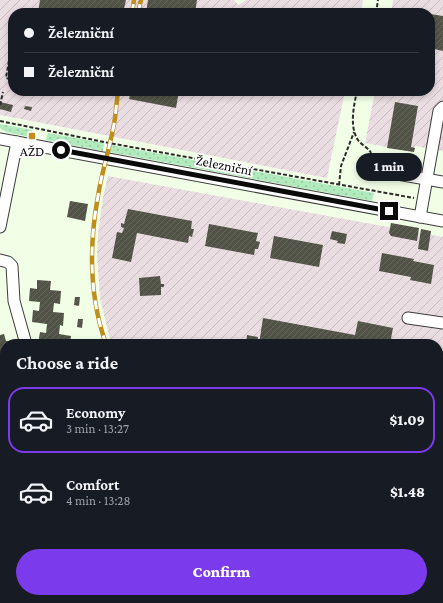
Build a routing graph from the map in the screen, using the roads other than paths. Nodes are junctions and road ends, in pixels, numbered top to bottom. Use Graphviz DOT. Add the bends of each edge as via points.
graph roads {
  1 [pos="443,107"];
  2 [pos="0,139"];
  3 [pos="17,142"];
  4 [pos="369,169"];
  5 [pos="426,179"];
  6 [pos="443,182"];
  7 [pos="420,217"];
  8 [pos="443,221"];
  9 [pos="0,227"];
  10 [pos="0,260"];
  11 [pos="408,318"];
  12 [pos="443,323"];
  13 [pos="25,339"];
  1 -- 5 [label="street" via="439,111"];
  2 -- 3 [label="street, Železniční"];
  3 -- 7 [label="street, Železniční"];
  3 -- 9 [label="street"];
  4 -- 5 [label="street"];
  5 -- 6 [label="street"];
  5 -- 7 [label="street"];
  7 -- 8 [label="street, Železniční"];
  10 -- 13 [label="street" via="12,266 14,301"];
  11 -- 12 [label="street"];
}
